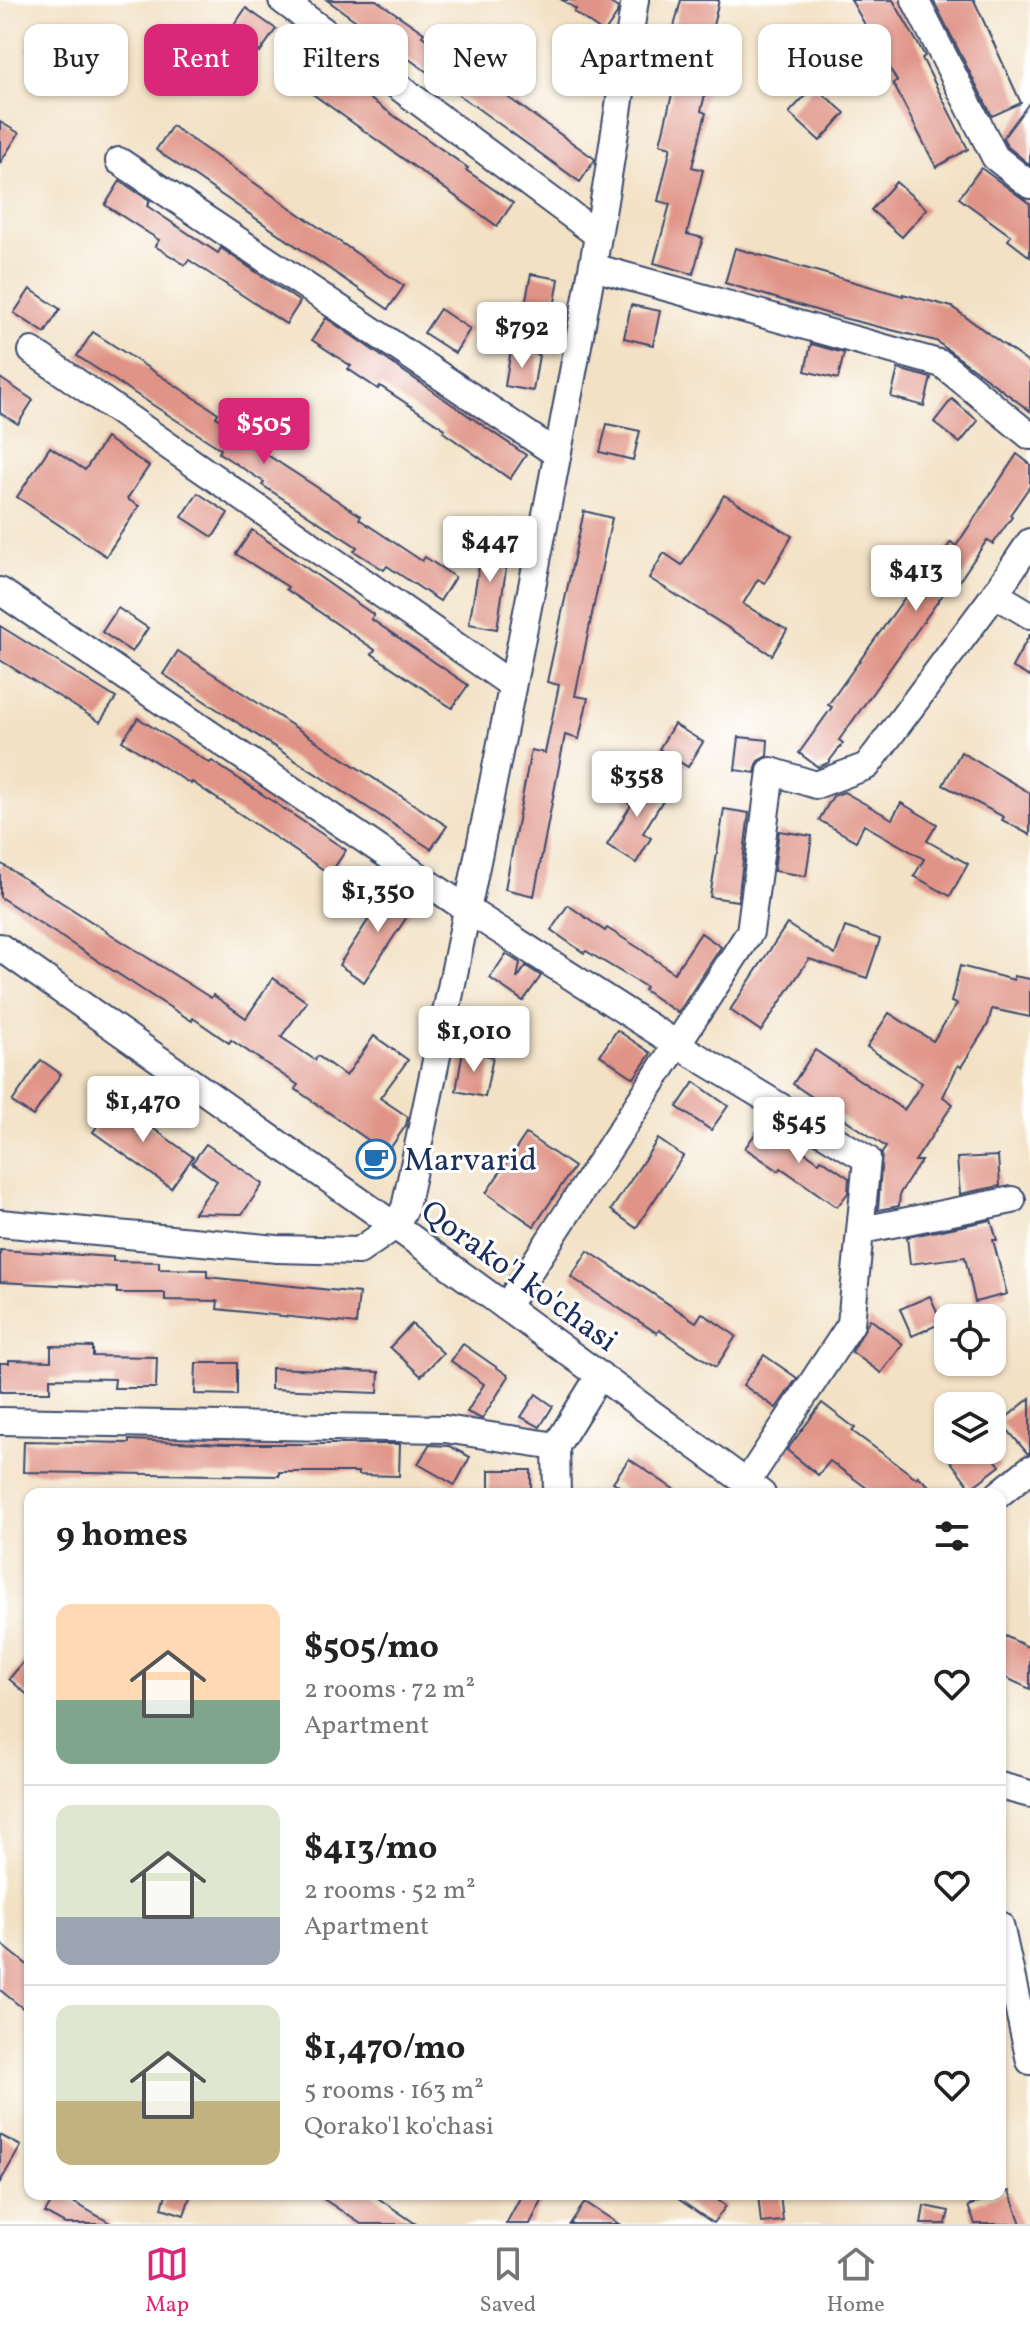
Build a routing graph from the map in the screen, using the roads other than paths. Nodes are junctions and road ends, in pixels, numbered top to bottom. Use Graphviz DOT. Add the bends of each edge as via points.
graph roads {
  1 [pos="282,0"];
  2 [pos="635,0"];
  3 [pos="915,0"];
  4 [pos="119,161"];
  5 [pos="1030,185"];
  6 [pos="598,235"];
  7 [pos="593,267"];
  8 [pos="32,351"];
  9 [pos="1030,436"];
  10 [pos="557,454"];
  11 [pos="1030,542"];
  12 [pos="0,591"];
  13 [pos="995,594"];
  14 [pos="1030,615"];
  15 [pos="512,685"];
  16 [pos="468,910"];
  17 [pos="0,947"];
  18 [pos="678,1045"];
  19 [pos="1012,1200"];
  20 [pos="0,1223"];
  21 [pos="395,1226"];
  22 [pos="862,1230"];
  23 [pos="506,1307"];
  24 [pos="600,1375"];
  25 [pos="0,1421"];
  26 [pos="556,1446"];
  27 [pos="1030,1469"];
  28 [pos="557,1488"];
  29 [pos="754,1488"];
  30 [pos="1006,1488"];
  31 [pos="1006,1788"];
  32 [pos="1030,1794"];
  33 [pos="1006,1952"];
  34 [pos="1030,2061"];
  1 -- 6 [label="street"];
  2 -- 6 [label="street"];
  3 -- 5 [label="street" via="995,157"];
  4 -- 10 [label="street"];
  6 -- 7 [label="street"];
  7 -- 9 [label="street" via="942,364"];
  7 -- 10 [label="street"];
  8 -- 15 [label="street"];
  10 -- 15 [label="street"];
  11 -- 13 [label="street"];
  12 -- 16 [label="street"];
  13 -- 14 [label="street"];
  13 -- 18 [label="street" via="867,766 816,785 771,771 750,932"];
  15 -- 16 [label="street"];
  16 -- 18 [label="street"];
  16 -- 21 [label="street" via="405,1208"];
  17 -- 21 [label="street, Qorako'l ko'chasi"];
  18 -- 22 [label="street" via="867,1159"];
  18 -- 23 [label="street"];
  19 -- 22 [label="street"];
  20 -- 21 [label="street" via="277,1249 359,1251"];
  21 -- 23 [label="street, Qorako'l ko'chasi"];
  22 -- 29 [label="street" via="851,1324"];
  23 -- 24 [label="street, Qorako'l ko'chasi"];
  24 -- 26 [label="street"];
  24 -- 29 [label="street, Qorako'l ko'chasi"];
  25 -- 26 [label="street" via="445,1429"];
  26 -- 28 [label="street"];
  27 -- 30 [label="street"];
  31 -- 32 [label="street"];
  33 -- 34 [label="street"];
}
